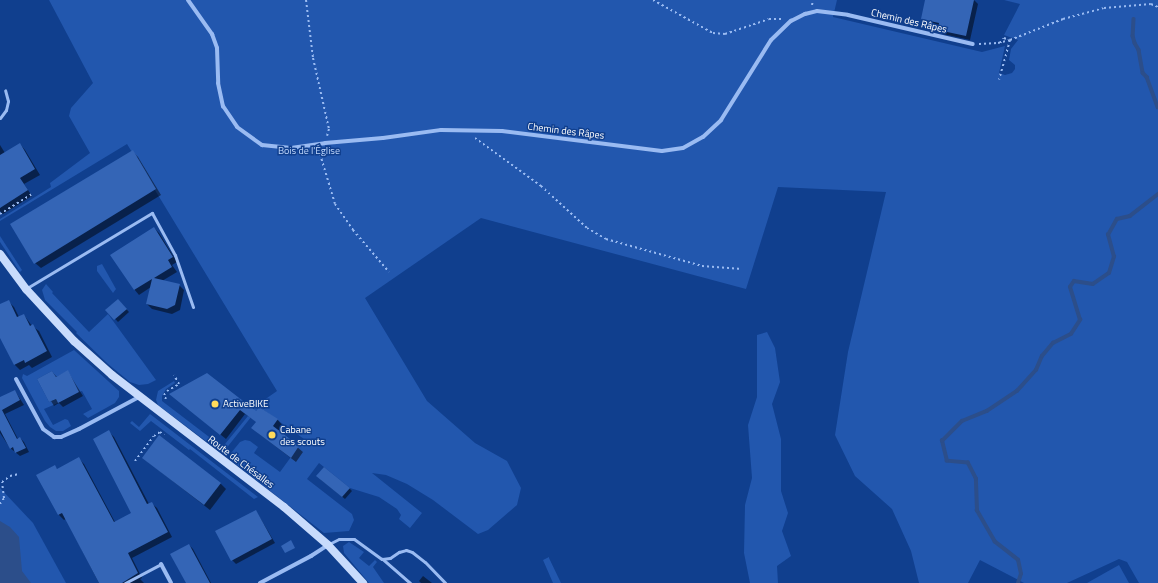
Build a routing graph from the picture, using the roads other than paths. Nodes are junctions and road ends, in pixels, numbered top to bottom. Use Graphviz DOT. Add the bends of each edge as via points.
graph roads {
  1 [pos="188,0"];
  2 [pos="973,44"];
  3 [pos="5,90"];
  4 [pos="0,118"];
  5 [pos="0,254"];
  6 [pos="26,289"];
  7 [pos="193,307"];
  8 [pos="16,379"];
  9 [pos="139,397"];
  10 [pos="328,545"];
  11 [pos="382,559"];
  12 [pos="161,564"];
  13 [pos="126,583"];
  14 [pos="171,583"];
  15 [pos="260,583"];
  16 [pos="362,583"];
  17 [pos="410,583"];
  18 [pos="445,583"];
  1 -- 2 [label="street, Chemin des Râpes" via="212,34 217,48 218,83 223,106 237,128 262,145 291,148 441,130 469,130 662,151 683,148 703,137 721,120 772,40 791,21 812,12 855,16"];
  3 -- 4 [label="lane" via="8,101 6,110"];
  5 -- 6 [label="street, Route de Chésalles"];
  6 -- 7 [label="lane" via="152,213 176,255"];
  6 -- 9 [label="street, Route de Chésalles" via="74,340"];
  8 -- 9 [label="street" via="43,429 54,437 61,437 79,429"];
  9 -- 10 [label="street, Route de Chésalles" via="284,507"];
  10 -- 11 [label="lane" via="339,539 354,539"];
  10 -- 15 [label="street"];
  10 -- 16 [label="street, Route de Chésalles"];
  11 -- 17 [label="lane"];
  11 -- 18 [label="lane" via="406,550 412,552"];
  12 -- 13 [label="lane"];
  12 -- 14 [label="street"];
}
